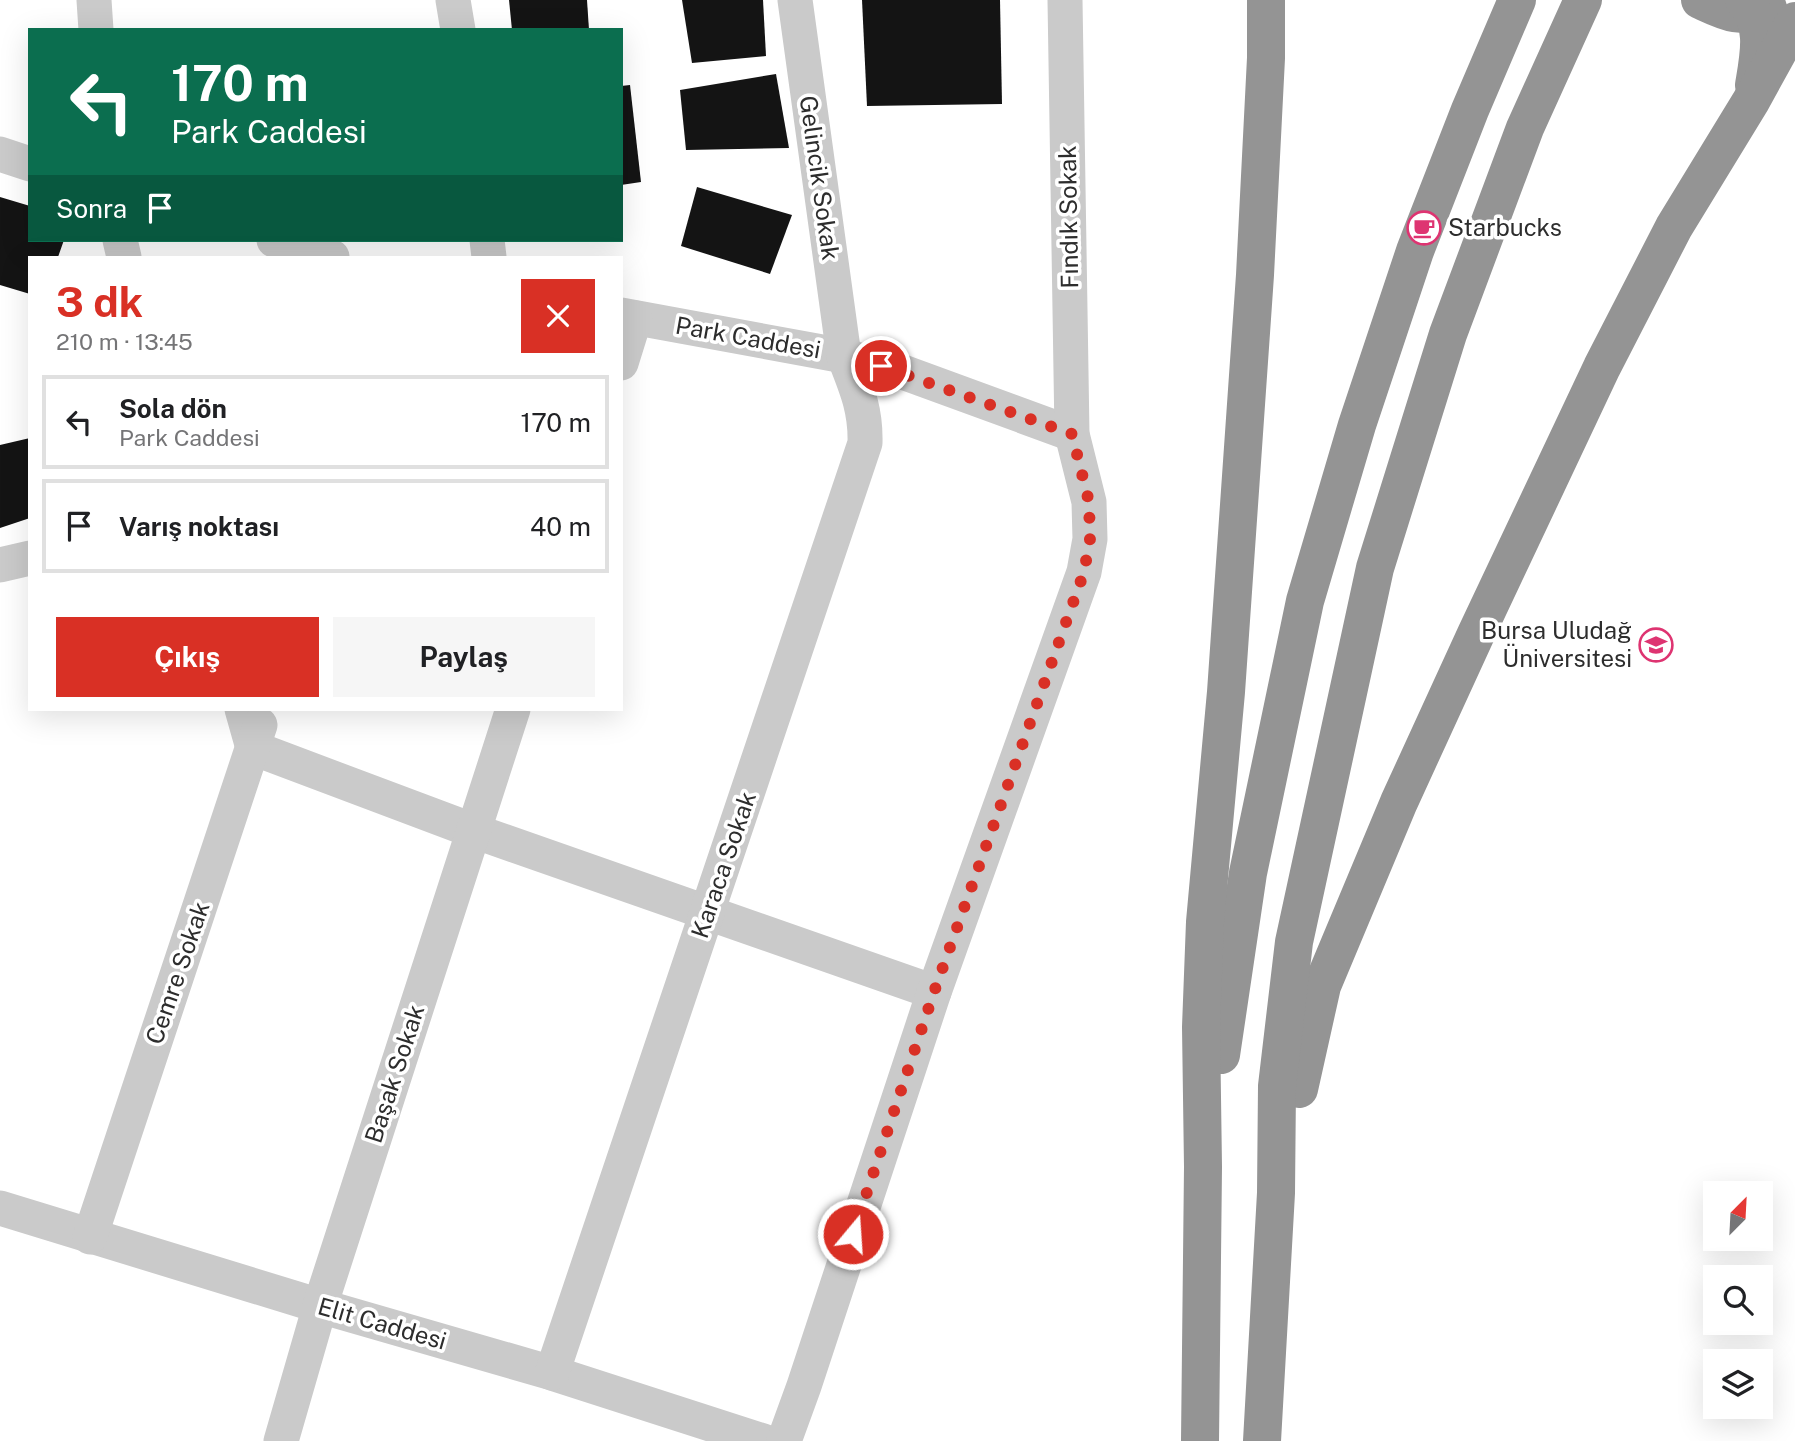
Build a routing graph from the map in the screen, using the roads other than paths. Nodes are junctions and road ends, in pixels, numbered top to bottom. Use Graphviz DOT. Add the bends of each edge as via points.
graph roads {
  1 [pos="94,0"];
  2 [pos="453,0"];
  3 [pos="795,0"];
  4 [pos="1065,0"];
  5 [pos="1266,0"];
  6 [pos="1278,0"];
  7 [pos="1517,0"];
  8 [pos="1583,0"];
  9 [pos="1700,0"];
  10 [pos="1761,4"];
  11 [pos="1795,20"];
  12 [pos="96,28"];
  13 [pos="458,28"];
  14 [pos="1266,58"];
  15 [pos="1751,101"];
  16 [pos="0,154"];
  17 [pos="28,163"];
  18 [pos="281,242"];
  19 [pos="329,256"];
  20 [pos="628,316"];
  21 [pos="623,350"];
  22 [pos="844,356"];
  23 [pos="1072,434"];
  24 [pos="28,558"];
  25 [pos="0,565"];
  26 [pos="243,711"];
  27 [pos="265,711"];
  28 [pos="512,711"];
  29 [pos="253,748"];
  30 [pos="474,831"];
  31 [pos="708,912"];
  32 [pos="934,992"];
  33 [pos="1203,1167"];
  34 [pos="1276,1193"];
  35 [pos="0,1208"];
  36 [pos="90,1237"];
  37 [pos="320,1306"];
  38 [pos="552,1373"];
  39 [pos="1199,1436"];
  40 [pos="1263,1438"];
  41 [pos="281,1441"];
  42 [pos="763,1441"];
  43 [pos="784,1441"];
  1 -- 12 [label="street"];
  2 -- 13 [label="street"];
  3 -- 22 [label="street, Gelincik Sokak"];
  4 -- 23 [label="street, Fındık Sokak"];
  5 -- 14 [label="highway"];
  6 -- 14 [label="highway"];
  7 -- 33 [label="highway" via="1415,251 1305,601 1248,873"];
  8 -- 34 [label="highway" via="1525,128 1448,334 1376,568 1294,942 1277,1086"];
  9 -- 10 [label="highway" via="1744,16"];
  10 -- 15 [label="highway"];
  11 -- 15 [label="highway"];
  14 -- 33 [label="highway" via="1226,692 1205,922"];
  15 -- 34 [label="highway" via="1674,227 1602,367 1399,802 1322,985"];
  16 -- 17 [label="street"];
  18 -- 19 [label="street"];
  20 -- 21 [label="street"];
  20 -- 22 [label="street, Park Caddesi"];
  22 -- 23 [label="street, Park Caddesi" via="900,371"];
  22 -- 31 [label="street, Karaca Sokak" via="862,401 865,443"];
  23 -- 32 [label="street, Fındık Sokak" via="1089,502 1090,539 1084,572"];
  24 -- 25 [label="street"];
  26 -- 29 [label="street"];
  27 -- 29 [label="street, Cemre Sokak"];
  28 -- 30 [label="street, Başak Sokak"];
  29 -- 30 [label="street"];
  29 -- 36 [label="street, Cemre Sokak"];
  30 -- 31 [label="street"];
  30 -- 37 [label="street, Başak Sokak"];
  31 -- 32 [label="street"];
  31 -- 38 [label="street, Karaca Sokak"];
  32 -- 43 [label="street, Fındık Sokak"];
  33 -- 39 [label="highway"];
  34 -- 40 [label="highway"];
  35 -- 36 [label="street, Elit Caddesi"];
  36 -- 37 [label="street, Elit Caddesi"];
  37 -- 38 [label="street, Elit Caddesi"];
  37 -- 41 [label="street, Başak Sokak"];
  38 -- 42 [label="street, Elit Caddesi"];
}
